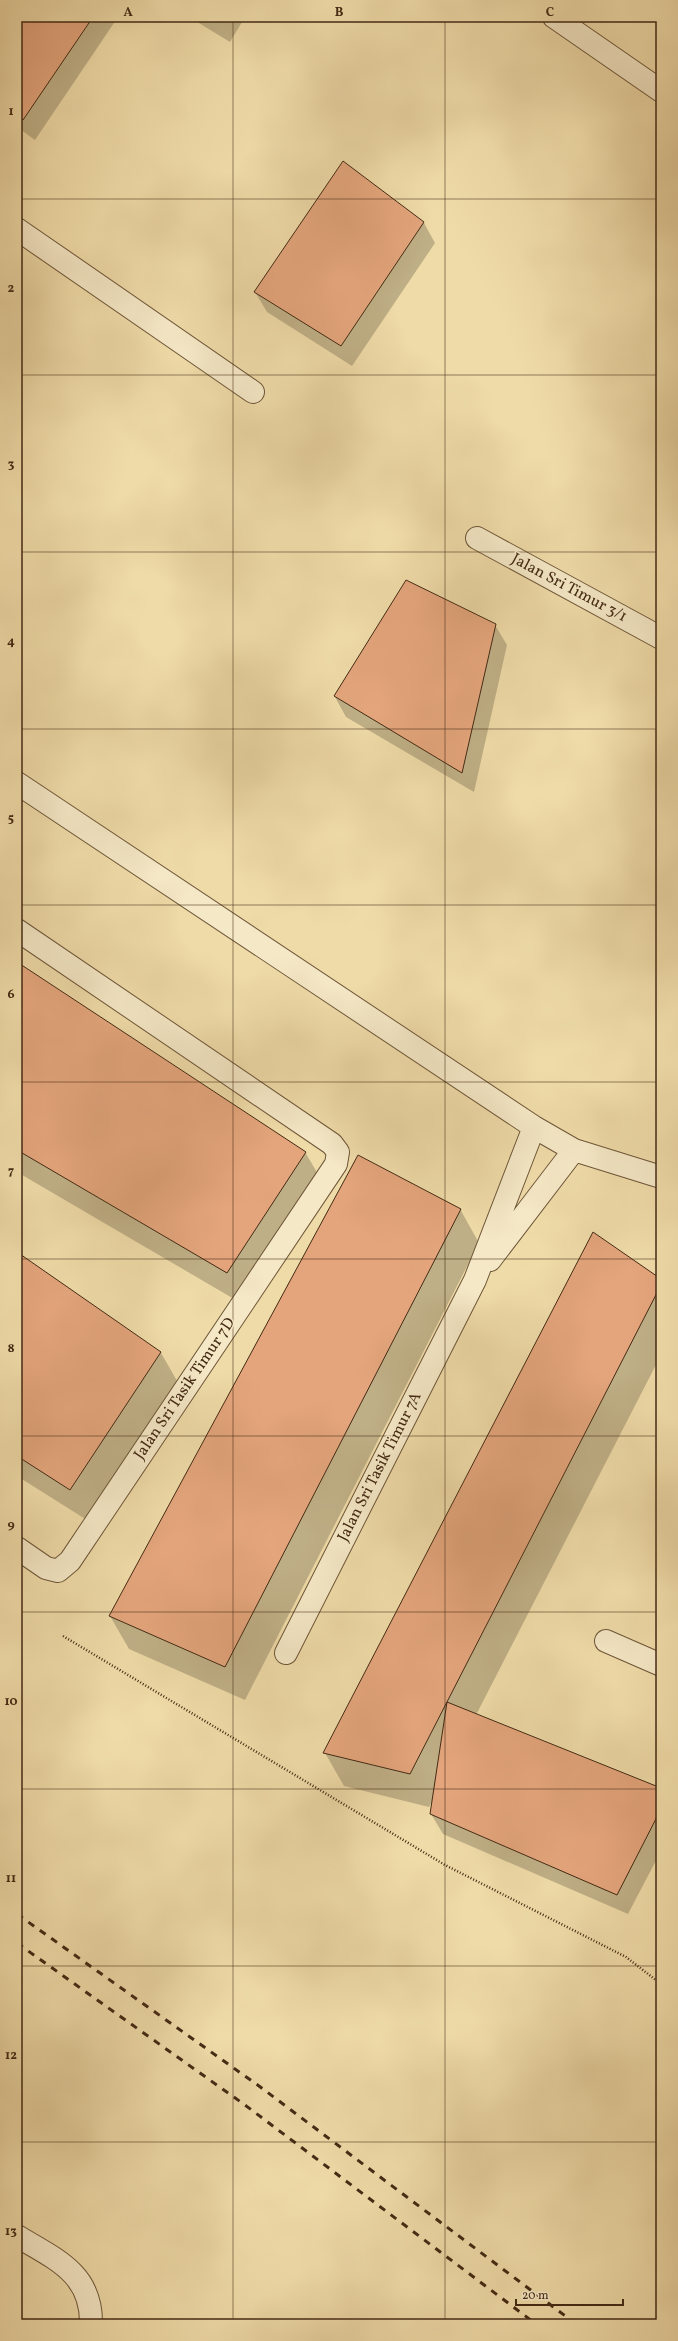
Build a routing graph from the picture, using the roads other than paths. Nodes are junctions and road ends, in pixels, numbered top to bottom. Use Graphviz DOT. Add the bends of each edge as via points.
graph roads {
  1 [pos="554,17"];
  2 [pos="661,91"];
  3 [pos="17,229"];
  4 [pos="253,392"];
  5 [pos="477,538"];
  6 [pos="661,638"];
  7 [pos="17,783"];
  8 [pos="17,930"];
  9 [pos="534,1127"];
  10 [pos="574,1150"];
  11 [pos="661,1178"];
  12 [pos="475,1280"];
  13 [pos="17,1548"];
  14 [pos="606,1640"];
  15 [pos="286,1653"];
  16 [pos="661,1665"];
  17 [pos="17,2236"];
  18 [pos="91,2324"];
  1 -- 2 [label="street"];
  3 -- 4 [label="street"];
  5 -- 6 [label="street, Jalan Sri Timur 3/1"];
  7 -- 9 [label="street"];
  8 -- 13 [label="street, Jalan Sri Tasik Timur 7D" via="332,1144 338,1152 336,1164 70,1561 58,1571 46,1568"];
  9 -- 10 [label="street"];
  9 -- 12 [label="street"];
  10 -- 11 [label="street"];
  10 -- 12 [label="street"];
  12 -- 15 [label="street, Jalan Sri Tasik Timur 7A"];
  14 -- 16 [label="street"];
  17 -- 18 [label="street" via="60,2261 74,2273 84,2288 90,2305"];
}
